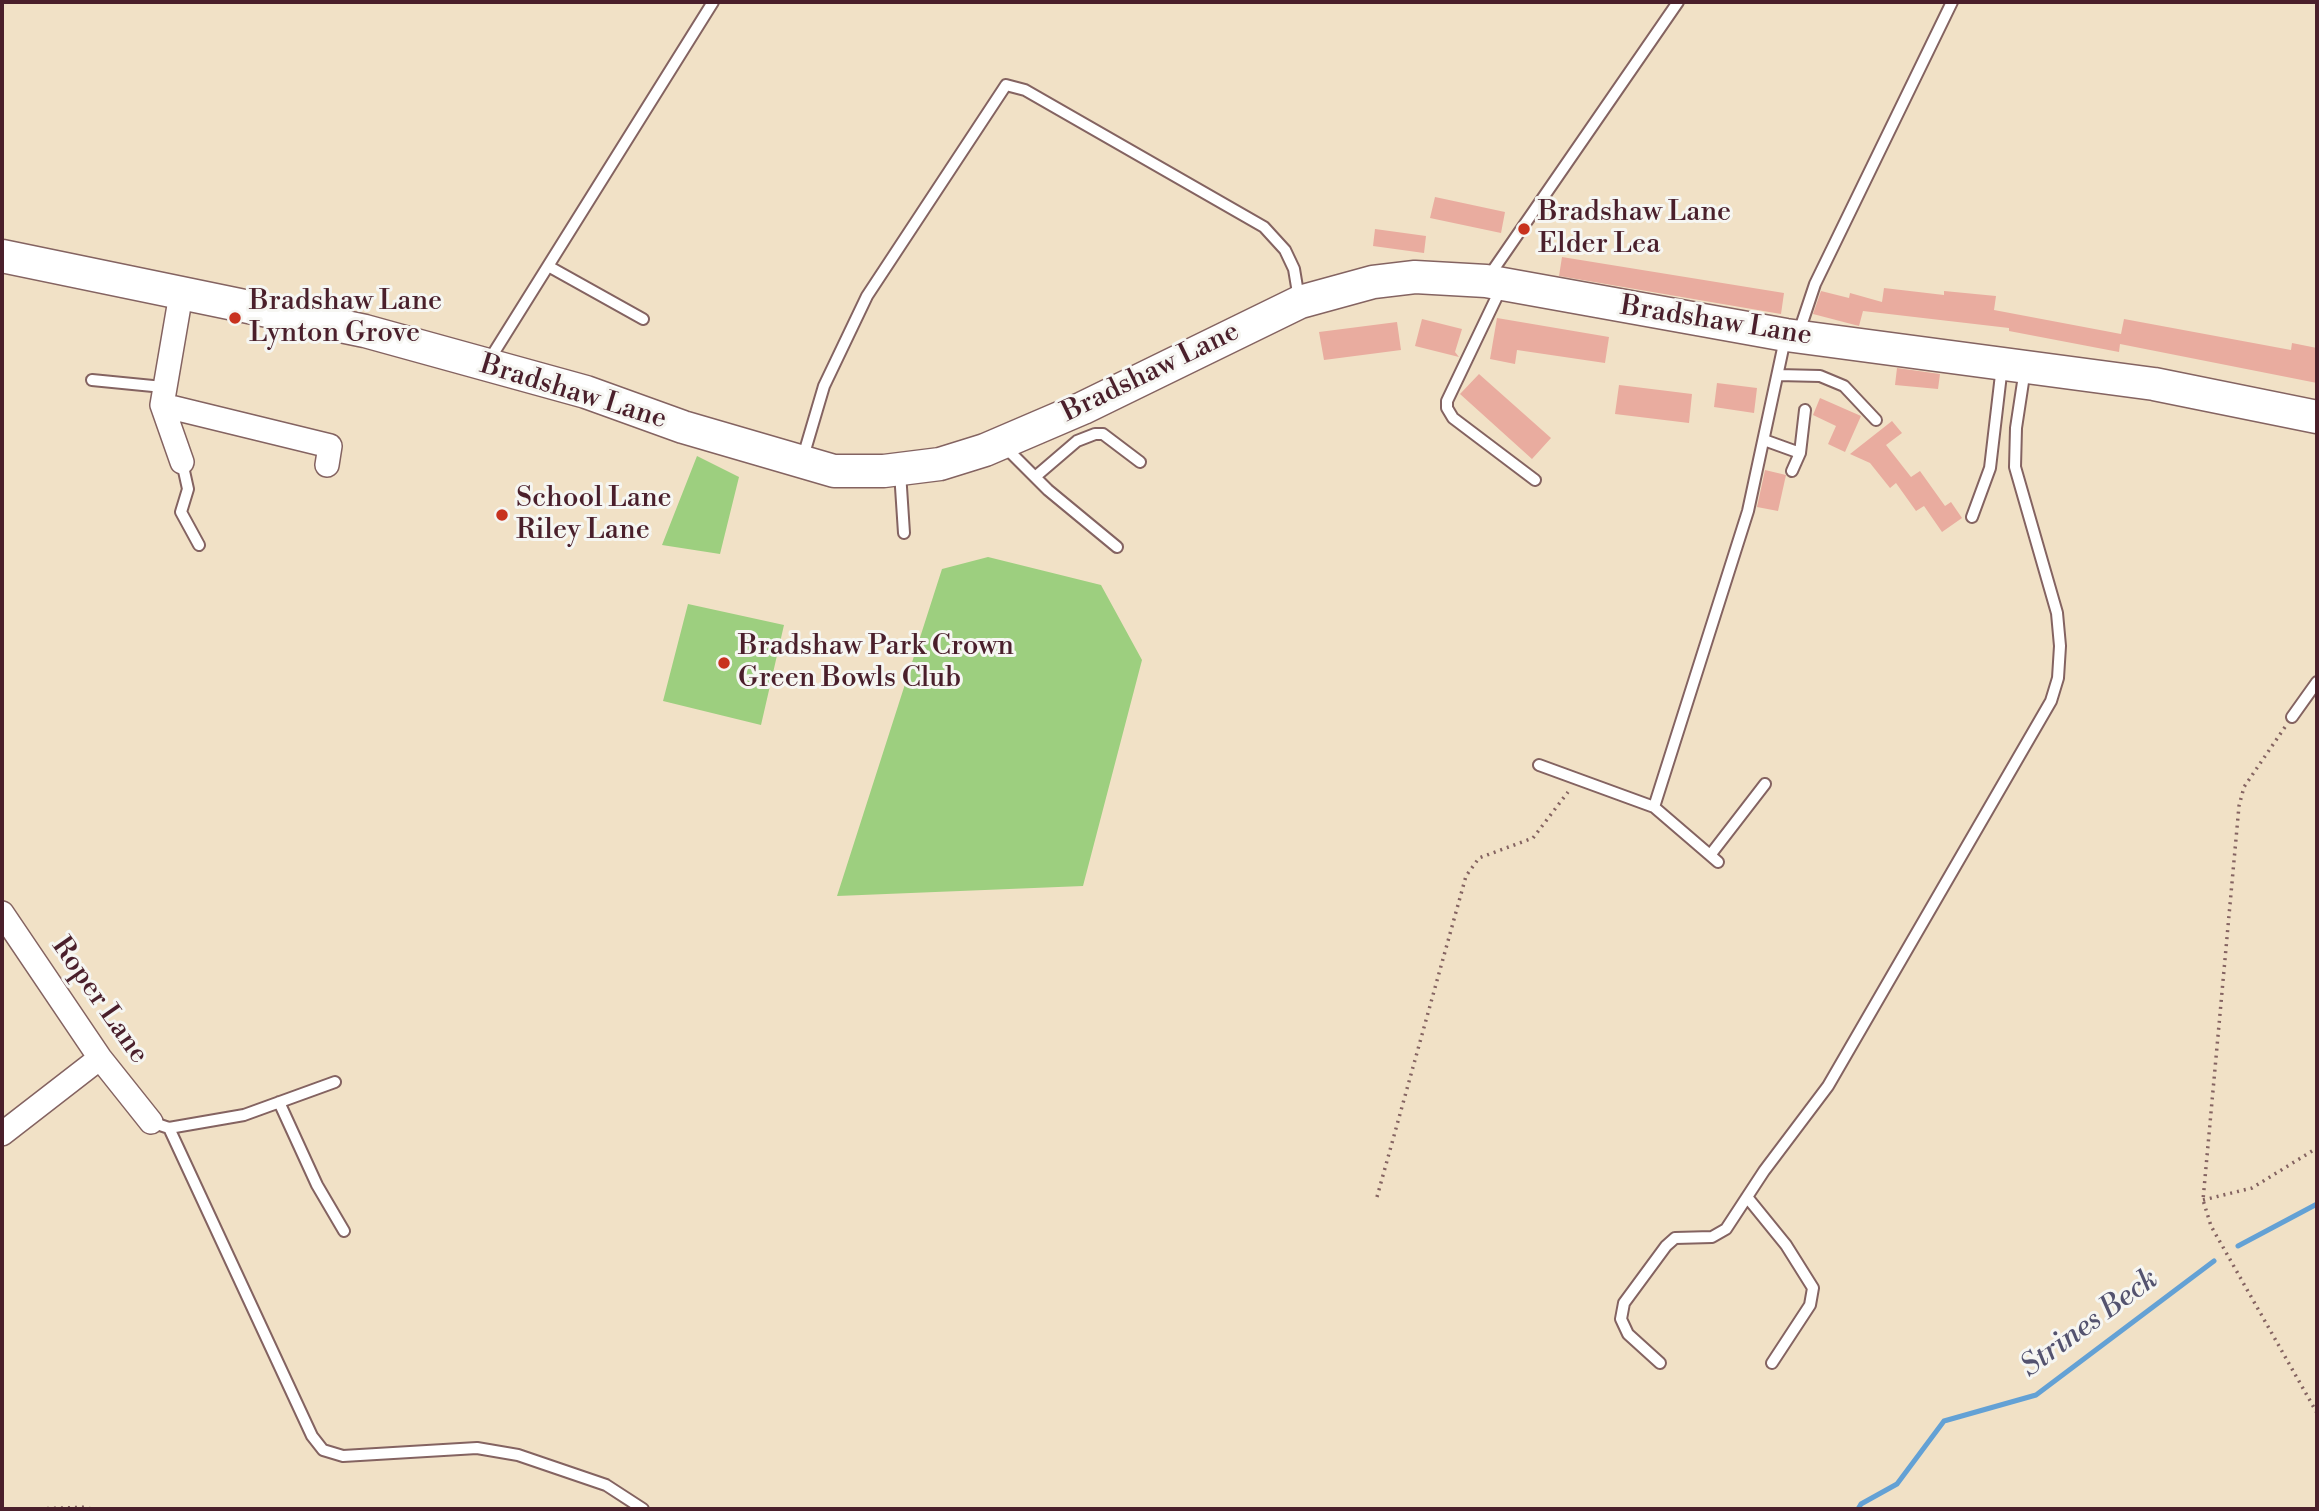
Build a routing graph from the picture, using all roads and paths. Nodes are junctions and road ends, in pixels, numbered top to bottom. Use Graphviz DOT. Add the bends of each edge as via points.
graph roads {
  1 [pos="713,2"];
  2 [pos="1678,2"];
  3 [pos="1952,2"];
  4 [pos="2,256"];
  5 [pos="548,266"];
  6 [pos="1494,283"];
  7 [pos="181,294"];
  8 [pos="1300,302"];
  9 [pos="643,319"];
  10 [pos="1792,335"];
  11 [pos="2014,364"];
  12 [pos="486,365"];
  13 [pos="1778,374"];
  14 [pos="92,380"];
  15 [pos="163,396"];
  16 [pos="1805,410"];
  17 [pos="2317,417"];
  18 [pos="1876,420"];
  19 [pos="1764,440"];
  20 [pos="1001,443"];
  21 [pos="1800,453"];
  22 [pos="182,462"];
  23 [pos="1140,462"];
  24 [pos="802,464"];
  25 [pos="327,465"];
  26 [pos="900,469"];
  27 [pos="1792,471"];
  28 [pos="1035,477"];
  29 [pos="1535,480"];
  30 [pos="1972,517"];
  31 [pos="904,533"];
  32 [pos="199,545"];
  33 [pos="1117,547"];
  34 [pos="2317,682"];
  35 [pos="2292,717"];
  36 [pos="1539,765"];
  37 [pos="1585,782"];
  38 [pos="1765,784"];
  39 [pos="1654,807"];
  40 [pos="2,913"];
  41 [pos="100,1058"];
  42 [pos="335,1082"];
  43 [pos="279,1102"];
  44 [pos="160,1125"];
  45 [pos="2,1134"];
  46 [pos="2317,1148"];
  47 [pos="1377,1197"];
  48 [pos="1746,1197"];
  49 [pos="2203,1200"];
  50 [pos="344,1231"];
  51 [pos="1660,1363"];
  52 [pos="1772,1363"];
  53 [pos="2317,1413"];
  54 [pos="33,1509"];
  55 [pos="90,1509"];
  56 [pos="643,1509"];
  1 -- 5 [label="lane"];
  2 -- 6 [label="lane"];
  3 -- 10 [label="lane"];
  4 -- 7 [label="street, Bradshaw Lane"];
  5 -- 9 [label="lane"];
  5 -- 12 [label="lane"];
  6 -- 8 [label="street, Bradshaw Lane" via="1415,277 1373,282"];
  6 -- 10 [label="street, Bradshaw Lane"];
  6 -- 29 [label="lane" via="1447,408 1453,418"];
  7 -- 12 [label="street, Bradshaw Lane" via="308,317"];
  7 -- 15 [label="street"];
  8 -- 20 [label="street, Bradshaw Lane"];
  8 -- 24 [label="lane" via="1294,269 1274,234 1025,90 1006,85 867,296 824,386"];
  10 -- 11 [label="street, Bradshaw Lane"];
  10 -- 13 [label="lane"];
  11 -- 17 [label="street, Bradshaw Lane" via="2154,384"];
  11 -- 30 [label="lane" via="1990,468"];
  11 -- 48 [label="lane" via="2015,467 2057,613 2059,667 2051,701 1828,1086"];
  12 -- 24 [label="street, Bradshaw Lane" via="586,392"];
  13 -- 18 [label="lane" via="1820,376 1844,386"];
  13 -- 19 [label="lane"];
  14 -- 15 [label="lane"];
  15 -- 22 [label="street"];
  15 -- 25 [label="street" via="330,446"];
  16 -- 21 [label="lane"];
  19 -- 21 [label="lane"];
  19 -- 39 [label="lane" via="1748,511"];
  20 -- 26 [label="street, Bradshaw Lane" via="940,464"];
  20 -- 28 [label="lane"];
  21 -- 27 [label="lane"];
  22 -- 32 [label="lane" via="188,489 181,512"];
  23 -- 28 [label="lane" via="1103,434 1095,434 1077,442"];
  24 -- 26 [label="street, Bradshaw Lane" via="834,471"];
  26 -- 31 [label="lane"];
  28 -- 33 [label="lane"];
  34 -- 35 [label="lane"];
  35 -- 49 [label="path" via="2244,786 2239,806"];
  36 -- 37 [label="lane"];
  37 -- 39 [label="lane"];
  37 -- 47 [label="path" via="1563,794 1533,838 1479,858 1466,876"];
  38 -- 39 [label="lane" via="1714,858"];
  40 -- 41 [label="street, Roper Lane"];
  41 -- 44 [label="street, Roper Lane"];
  41 -- 45 [label="street"];
  42 -- 43 [label="lane"];
  43 -- 44 [label="lane" via="233,1117"];
  43 -- 50 [label="lane"];
  44 -- 56 [label="lane" via="312,1436 323,1450 343,1456 477,1447 518,1455 606,1485"];
  46 -- 49 [label="path" via="2252,1188"];
  48 -- 51 [label="lane" via="1726,1229 1712,1237 1675,1238 1665,1246 1623,1303 1621,1319 1628,1334"];
  48 -- 52 [label="lane" via="1786,1245 1813,1288 1810,1305"];
  49 -- 53 [label="path" via="2217,1238"];
  54 -- 55 [label="path"];
}
